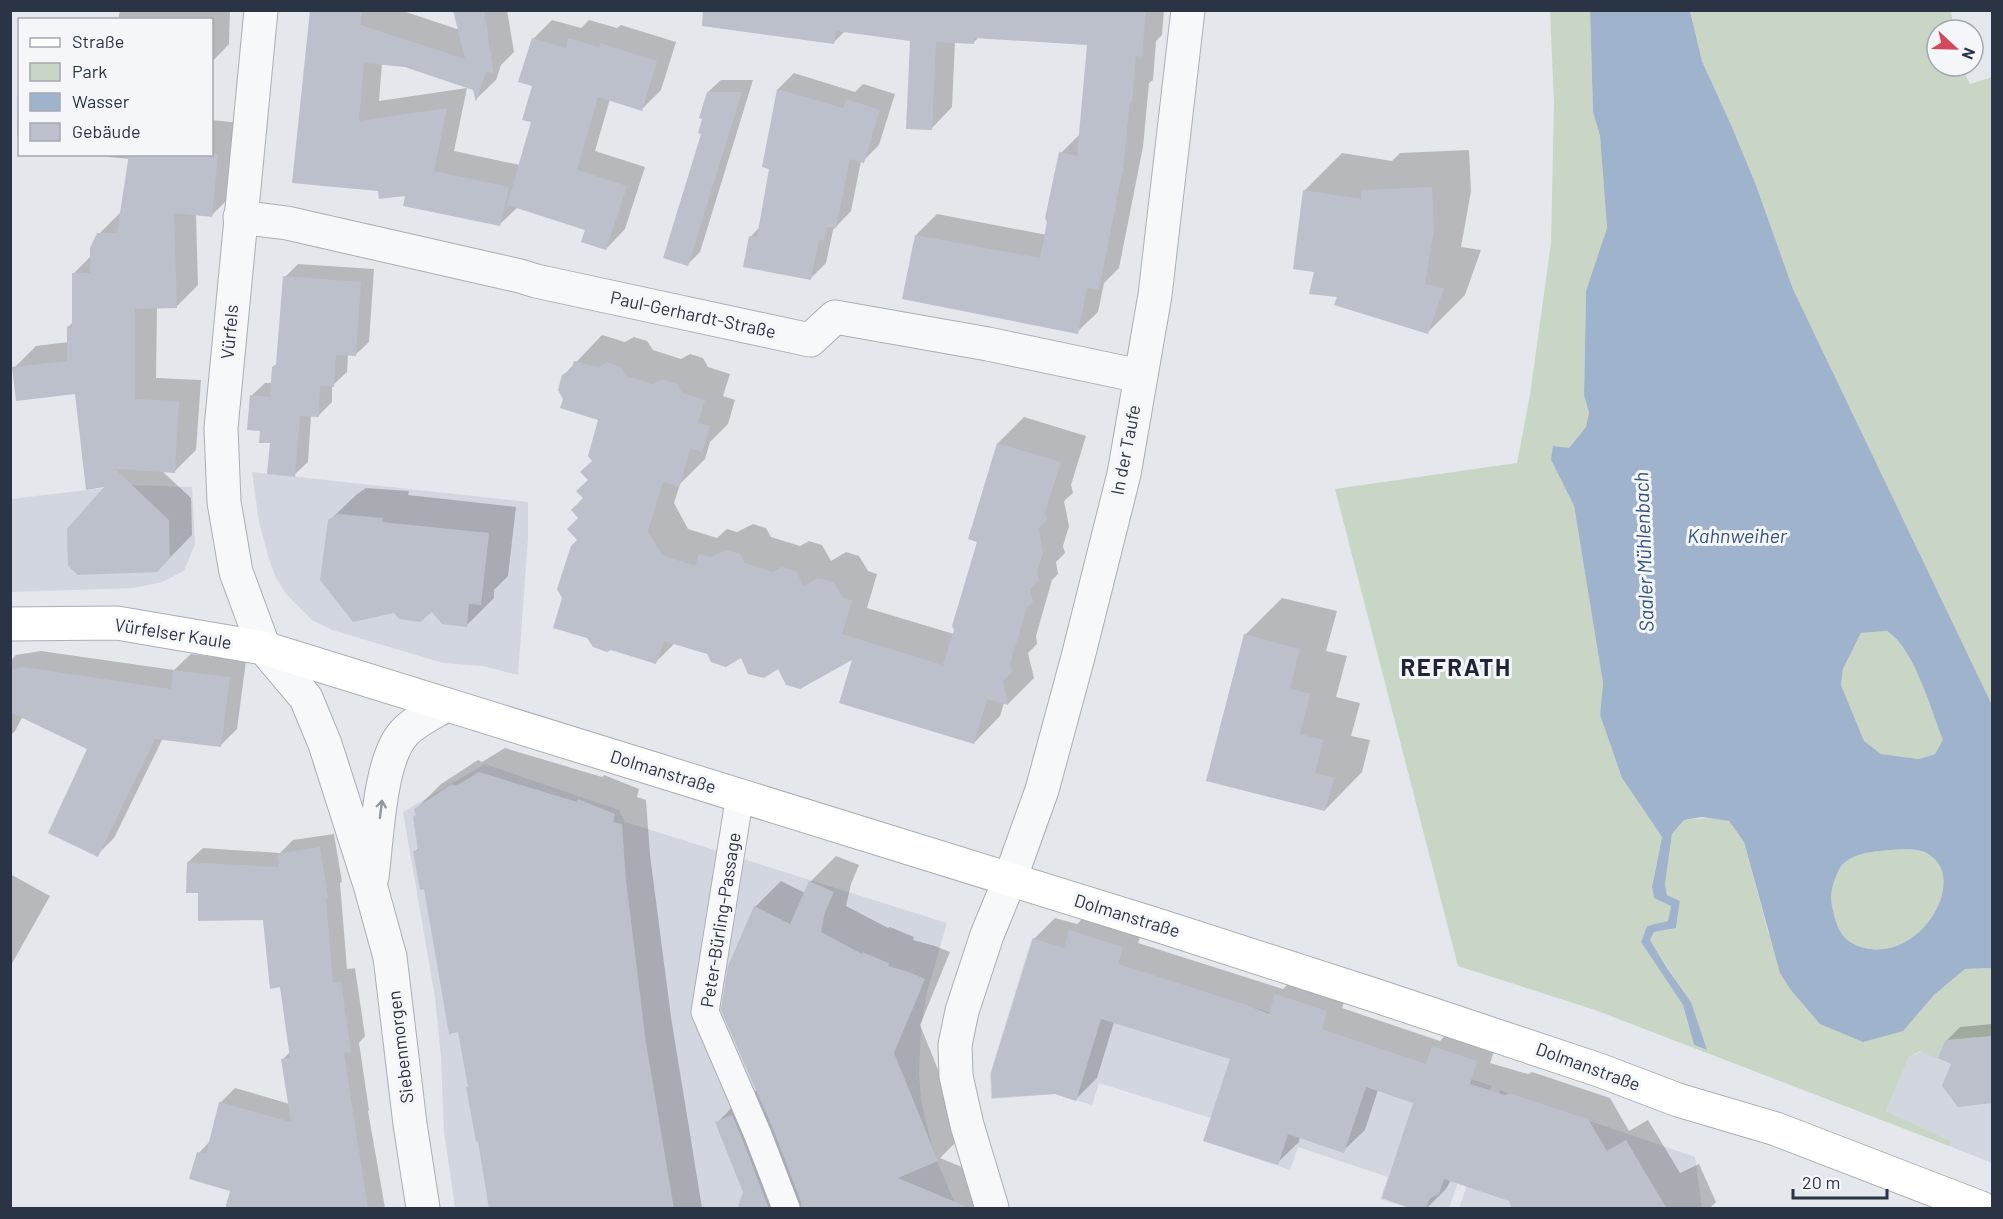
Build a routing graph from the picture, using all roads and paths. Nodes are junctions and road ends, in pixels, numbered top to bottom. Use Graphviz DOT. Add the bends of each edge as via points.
graph roads {
  1 [pos="261,10"];
  2 [pos="1188,10"];
  3 [pos="240,217"];
  4 [pos="1140,376"];
  5 [pos="10,624"];
  6 [pos="264,648"];
  7 [pos="446,705"];
  8 [pos="740,795"];
  9 [pos="1010,879"];
  10 [pos="371,888"];
  11 [pos="423,1209"];
  12 [pos="786,1209"];
  13 [pos="992,1209"];
  14 [pos="1981,1209"];
  1 -- 3 [label="street, Vürfels"];
  2 -- 4 [label="street, In der Taufe" via="1155,295"];
  3 -- 4 [label="street, Paul-Gerhardt-Straße" via="287,223 810,340 835,317"];
  3 -- 6 [label="street, Vürfels" via="221,428 224,502 236,572"];
  4 -- 9 [label="street, In der Taufe" via="1124,474 1078,657 1042,790"];
  5 -- 6 [label="main road, Vürfelser Kaule" via="117,623"];
  6 -- 7 [label="main road, Dolmanstraße"];
  6 -- 10 [label="street, Siebenmorgen" via="306,698 325,744"];
  7 -- 8 [label="main road, Dolmanstraße"];
  10 -- 7 [label="street, Siebenmorgen, one-way" via="385,773 396,742 405,731"];
  8 -- 9 [label="main road, Dolmanstraße"];
  8 -- 12 [label="street, Peter-Bürling-Passage" via="705,1012"];
  9 -- 13 [label="street, In der Taufe" via="962,1011 954,1059 967,1125"];
  9 -- 14 [label="main road, Dolmanstraße" via="1374,994 1678,1100 1776,1129"];
  10 -- 11 [label="street, Siebenmorgen" via="390,957"];
}
